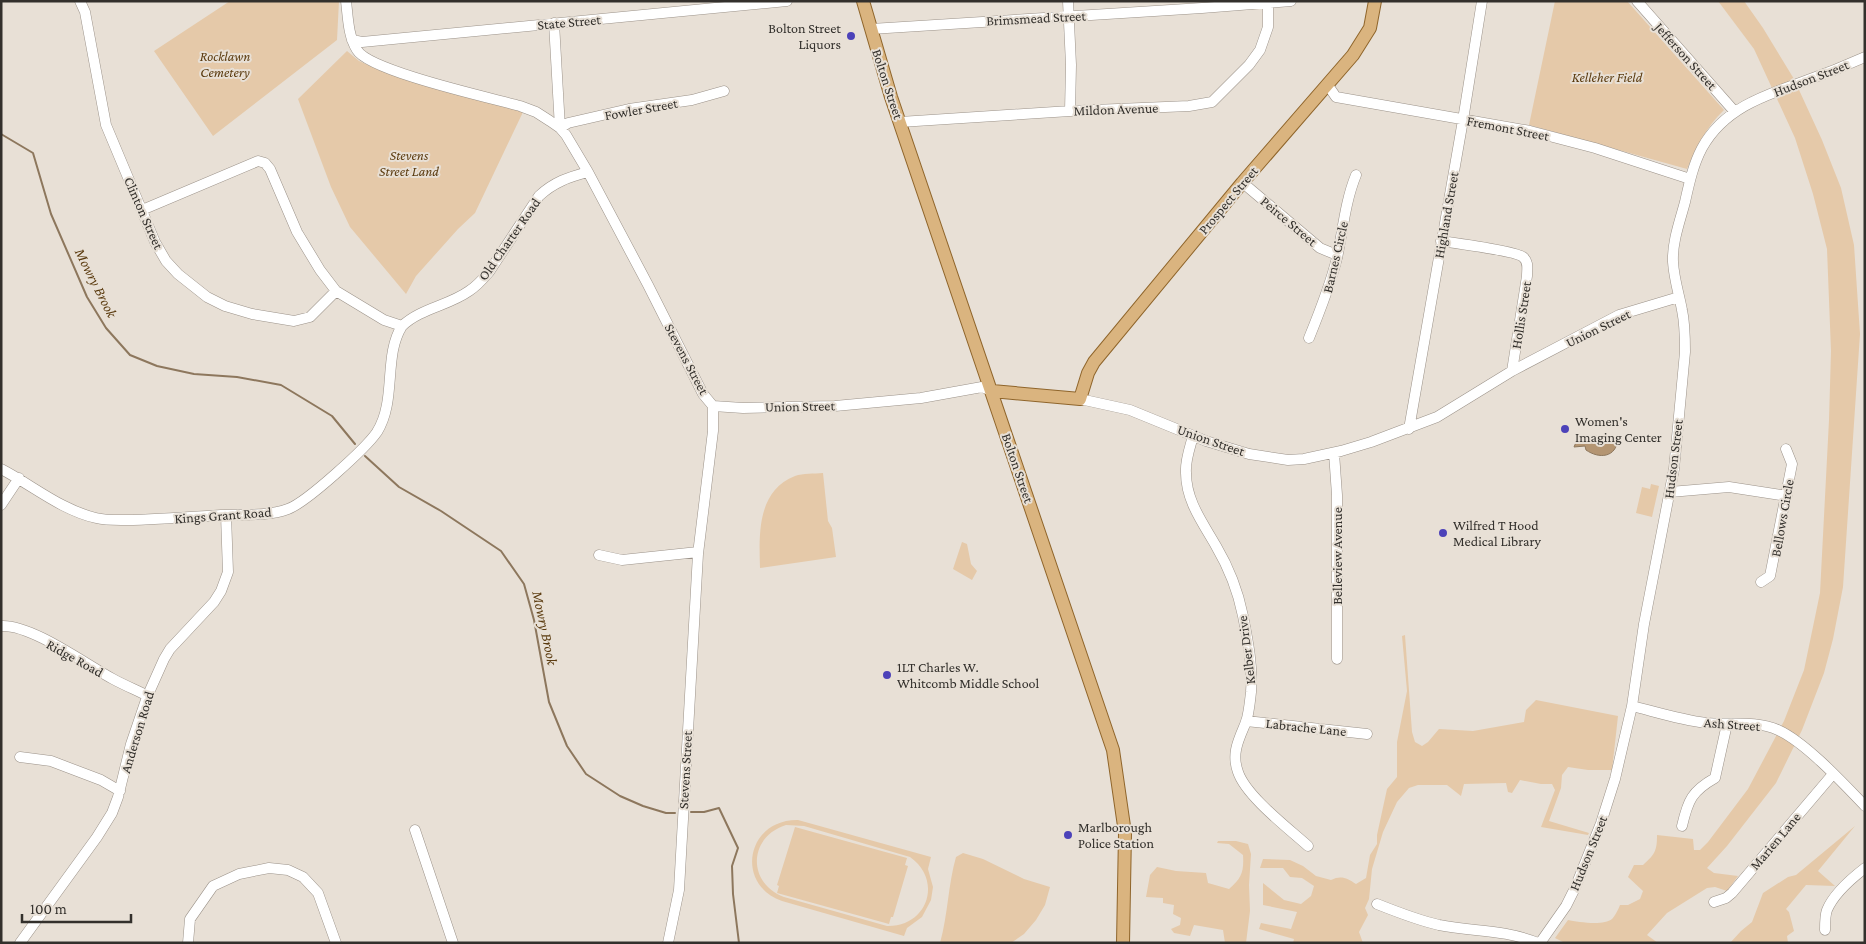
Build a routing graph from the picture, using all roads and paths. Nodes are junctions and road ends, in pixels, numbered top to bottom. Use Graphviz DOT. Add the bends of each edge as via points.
graph roads {
  1 [pos="80,1"];
  2 [pos="346,1"];
  3 [pos="787,1"];
  4 [pos="863,1"];
  5 [pos="1068,1"];
  6 [pos="1291,1"];
  7 [pos="1375,1"];
  8 [pos="1482,1"];
  9 [pos="1637,1"];
  10 [pos="1268,3"];
  11 [pos="1069,16"];
  12 [pos="554,23"];
  13 [pos="871,29"];
  14 [pos="352,40"];
  15 [pos="1865,57"];
  16 [pos="1327,84"];
  17 [pos="724,91"];
  18 [pos="1070,111"];
  19 [pos="1735,112"];
  20 [pos="1463,120"];
  21 [pos="900,122"];
  22 [pos="560,128"];
  23 [pos="588,172"];
  24 [pos="1356,175"];
  25 [pos="1690,179"];
  26 [pos="1243,183"];
  27 [pos="142,210"];
  28 [pos="1441,241"];
  29 [pos="1337,255"];
  30 [pos="336,291"];
  31 [pos="1679,298"];
  32 [pos="402,326"];
  33 [pos="1309,338"];
  34 [pos="1512,372"];
  35 [pos="992,391"];
  36 [pos="1080,399"];
  37 [pos="713,406"];
  38 [pos="1409,429"];
  39 [pos="1194,436"];
  40 [pos="1786,449"];
  41 [pos="1334,453"];
  42 [pos="1,469"];
  43 [pos="18,478"];
  44 [pos="1670,492"];
  45 [pos="1787,496"];
  46 [pos="1,505"];
  47 [pos="226,515"];
  48 [pos="698,552"];
  49 [pos="599,554"];
  50 [pos="1761,582"];
  51 [pos="1,626"];
  52 [pos="1337,659"];
  53 [pos="148,696"];
  54 [pos="1632,706"];
  55 [pos="1246,721"];
  56 [pos="1727,724"];
  57 [pos="1367,734"];
  58 [pos="20,757"];
  59 [pos="1833,774"];
  60 [pos="120,791"];
  61 [pos="1865,806"];
  62 [pos="1682,826"];
  63 [pos="415,830"];
  64 [pos="1308,846"];
  65 [pos="1865,868"];
  66 [pos="1714,902"];
  67 [pos="1377,904"];
  68 [pos="1825,930"];
  69 [pos="20,943"];
  70 [pos="188,943"];
  71 [pos="336,943"];
  72 [pos="452,943"];
  73 [pos="668,943"];
  74 [pos="1123,943"];
  75 [pos="1539,943"];
  1 -- 27 [label="street, Clinton Street" via="106,125"];
  2 -- 14 [label="street"];
  3 -- 12 [label="street, State Street"];
  4 -- 13 [label="main road, Bolton Street"];
  5 -- 11 [label="street"];
  6 -- 10 [label="street, Brimsmead Street"];
  7 -- 16 [label="main road, Prospect Street" via="1365,38"];
  8 -- 20 [label="street, Highland Street"];
  9 -- 19 [label="street, Jefferson Street"];
  10 -- 11 [label="street, Brimsmead Street"];
  10 -- 18 [label="street, Mildon Avenue" via="1268,27 1260,50 1212,102"];
  11 -- 13 [label="street, Brimsmead Street"];
  11 -- 18 [label="street"];
  12 -- 14 [label="street, State Street" via="362,42"];
  12 -- 22 [label="street"];
  13 -- 21 [label="main road, Bolton Street"];
  14 -- 22 [label="street, Stevens Street" via="358,52 374,62 520,106"];
  15 -- 19 [label="street, Hudson Street" via="1758,98"];
  16 -- 20 [label="street, Fremont Street" via="1336,97"];
  16 -- 26 [label="main road, Prospect Street"];
  17 -- 22 [label="street, Fowler Street" via="692,100 629,109 568,123"];
  18 -- 21 [label="street, Mildon Avenue"];
  19 -- 25 [label="street, Hudson Street" via="1710,135"];
  20 -- 25 [label="street, Fremont Street" via="1563,139"];
  20 -- 28 [label="street, Highland Street"];
  21 -- 35 [label="main road, Bolton Street"];
  22 -- 23 [label="street, Stevens Street"];
  23 -- 32 [label="street, Old Charter Road" via="564,179 539,196 489,272 469,292 413,316"];
  23 -- 37 [label="street, Stevens Street" via="703,394"];
  24 -- 29 [label="street, Barnes Circle" via="1349,192"];
  25 -- 31 [label="street, Hudson Street" via="1673,254"];
  26 -- 29 [label="street, Peirce Street" via="1320,248"];
  26 -- 36 [label="main road, Prospect Street" via="1094,362"];
  27 -- 30 [label="street, Clinton Street" via="166,261 193,287 225,306 294,321 310,317"];
  27 -- 30 [label="street" via="258,161 265,163 297,232"];
  28 -- 34 [label="street, Hollis Street" via="1508,252 1525,259 1527,276"];
  28 -- 38 [label="street, Highland Street"];
  29 -- 33 [label="street, Barnes Circle" via="1329,289"];
  30 -- 32 [label="street" via="384,320"];
  31 -- 34 [label="street, Union Street" via="1618,316"];
  31 -- 44 [label="street, Hudson Street" via="1685,352"];
  32 -- 47 [label="street, Kings Grant Road" via="394,346 384,416 365,445 315,491 290,508 257,515"];
  34 -- 38 [label="street, Union Street" via="1437,417"];
  35 -- 36 [label="main road, Union Street"];
  35 -- 37 [label="street, Union Street" via="982,388 836,406"];
  35 -- 74 [label="main road, Bolton Street" via="1113,750 1125,833"];
  36 -- 39 [label="street, Union Street" via="1130,410"];
  37 -- 48 [label="street, Stevens Street"];
  38 -- 41 [label="street, Union Street"];
  39 -- 41 [label="street, Union Street" via="1249,454 1288,460"];
  39 -- 55 [label="street, Kelber Drive" via="1186,465 1188,489 1202,525 1232,579 1243,617 1251,676"];
  40 -- 45 [label="street, Bellows Circle" via="1792,464"];
  41 -- 52 [label="street, Belleview Avenue"];
  42 -- 43 [label="street, Kings Grant Road"];
  43 -- 46 [label="street"];
  43 -- 47 [label="street, Kings Grant Road" via="69,508 97,518 154,520"];
  44 -- 45 [label="street" via="1729,487"];
  44 -- 54 [label="street, Hudson Street"];
  45 -- 50 [label="street, Bellows Circle" via="1770,576"];
  47 -- 53 [label="street, Anderson Road" via="228,572 225,582 214,602 170,649"];
  48 -- 49 [label="street" via="622,560"];
  48 -- 73 [label="street, Stevens Street" via="679,890"];
  51 -- 53 [label="street, Ridge Road" via="21,629 47,641"];
  53 -- 60 [label="street, Anderson Road" via="131,744"];
  54 -- 56 [label="street, Ash Street" via="1688,720"];
  54 -- 75 [label="street, Hudson Street" via="1615,779 1593,843 1566,906"];
  55 -- 57 [label="street, Labrache Lane"];
  55 -- 64 [label="street, Kelber Drive" via="1235,749 1240,779"];
  56 -- 59 [label="street, Ash Street" via="1760,725 1780,731"];
  56 -- 62 [label="street" via="1716,778 1699,788 1687,806"];
  58 -- 60 [label="street" via="51,761"];
  59 -- 61 [label="street, Ash Street"];
  59 -- 66 [label="street, Marien Lane" via="1732,893"];
  60 -- 69 [label="street, Anderson Road" via="112,813 97,837"];
  63 -- 72 [label="street"];
  65 -- 68 [label="street" via="1826,910"];
  67 -- 75 [label="street" via="1439,925 1519,935"];
  70 -- 71 [label="street" via="190,919 213,886 239,874 270,868 288,870 303,877 318,893"];
}
